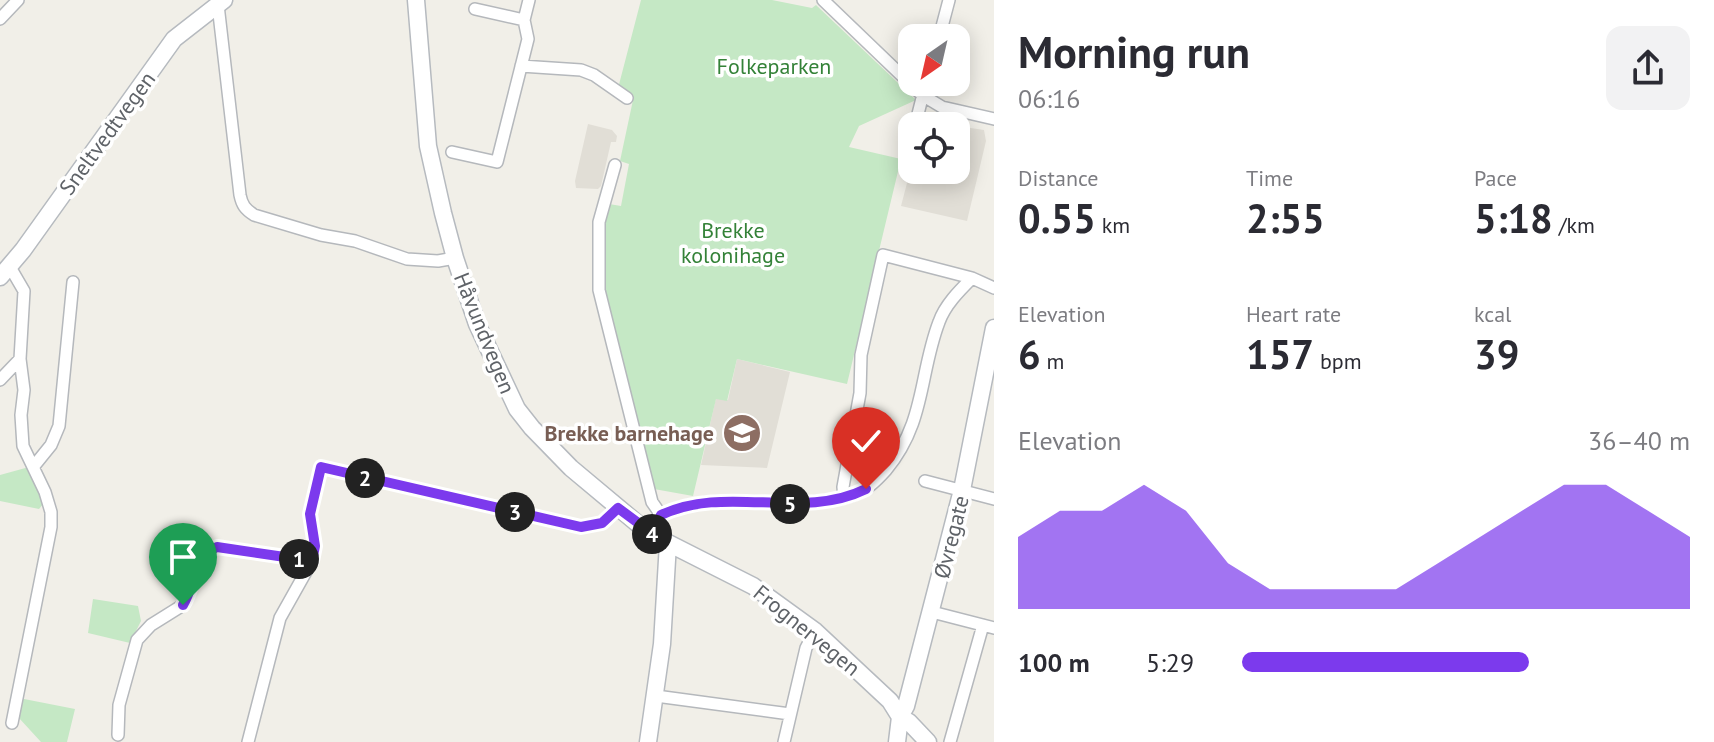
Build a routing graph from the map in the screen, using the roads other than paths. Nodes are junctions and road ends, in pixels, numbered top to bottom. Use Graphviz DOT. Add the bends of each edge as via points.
graph roads {
  1 [pos="18,0"];
  2 [pos="416,0"];
  3 [pos="529,0"];
  4 [pos="949,0"];
  5 [pos="221,2"];
  6 [pos="829,2"];
  7 [pos="475,9"];
  8 [pos="0,19"];
  9 [pos="524,20"];
  10 [pos="943,24"];
  11 [pos="521,66"];
  12 [pos="898,71"];
  13 [pos="924,96"];
  14 [pos="627,98"];
  15 [pos="994,119"];
  16 [pos="452,152"];
  17 [pos="615,165"];
  18 [pos="455,258"];
  19 [pos="5,272"];
  20 [pos="972,278"];
  21 [pos="73,282"];
  22 [pos="994,288"];
  23 [pos="994,328"];
  24 [pos="20,359"];
  25 [pos="0,380"];
  26 [pos="989,385"];
  27 [pos="34,466"];
  28 [pos="925,481"];
  29 [pos="962,490"];
  30 [pos="844,498"];
  31 [pos="994,499"];
  32 [pos="618,508"];
  33 [pos="661,515"];
  34 [pos="661,538"];
  35 [pos="312,561"];
  36 [pos="932,612"];
  37 [pos="989,626"];
  38 [pos="815,631"];
  39 [pos="656,696"];
  40 [pos="790,714"];
  41 [pos="900,717"];
  42 [pos="12,723"];
  43 [pos="118,735"];
  44 [pos="248,742"];
  45 [pos="648,742"];
  46 [pos="784,742"];
  47 [pos="897,742"];
  48 [pos="928,742"];
  49 [pos="950,742"];
  1 -- 8 [label="street"];
  2 -- 18 [label="main road, Håvundvegen" via="428,146"];
  3 -- 9 [label="street"];
  4 -- 10 [label="street"];
  5 -- 18 [label="street" via="240,195 247,210 407,259"];
  5 -- 19 [label="main road, Sneltvedtvegen" via="174,39"];
  6 -- 12 [label="street"];
  7 -- 9 [label="street"];
  9 -- 11 [label="street" via="528,39"];
  11 -- 14 [label="street" via="581,70"];
  11 -- 16 [label="street" via="497,162"];
  13 -- 15 [label="street" via="942,107"];
  17 -- 33 [label="street" via="598,236 601,306 652,502"];
  18 -- 32 [label="main road, Håvundvegen" via="486,346 517,409 552,450"];
  19 -- 24 [label="street" via="24,291"];
  20 -- 22 [label="street"];
  20 -- 30 [label="street" via="940,318 918,410 902,446 877,480"];
  20 -- 30 [label="street" via="883,255 861,355"];
  21 -- 27 [label="street" via="59,426"];
  23 -- 26 [label="main road, Øvregate"];
  24 -- 25 [label="street"];
  24 -- 27 [label="street" via="23,446"];
  26 -- 29 [label="main road, Øvregate"];
  27 -- 42 [label="street" via="51,527"];
  28 -- 29 [label="street"];
  29 -- 31 [label="street"];
  29 -- 36 [label="main road, Øvregate"];
  30 -- 33 [label="street" via="811,504 689,504"];
  32 -- 34 [label="main road, Håvundvegen"];
  32 -- 35 [label="street" via="602,523 581,527 321,467 310,514"];
  33 -- 34 [label="street"];
  34 -- 38 [label="main road, Frognervegen" via="753,586"];
  34 -- 39 [label="main road" via="664,621"];
  35 -- 43 [label="street" via="217,547 208,551 183,605 137,640 119,705"];
  35 -- 44 [label="street" via="280,618"];
  36 -- 37 [label="street"];
  36 -- 41 [label="main road, Øvregate"];
  37 -- 49 [label="street"];
  38 -- 40 [label="street"];
  38 -- 41 [label="main road, Frognervegen" via="890,701"];
  39 -- 40 [label="street"];
  39 -- 45 [label="main road"];
  40 -- 46 [label="street"];
  41 -- 47 [label="main road, Øvregate"];
  41 -- 48 [label="main road, Frognervegen"];
}
